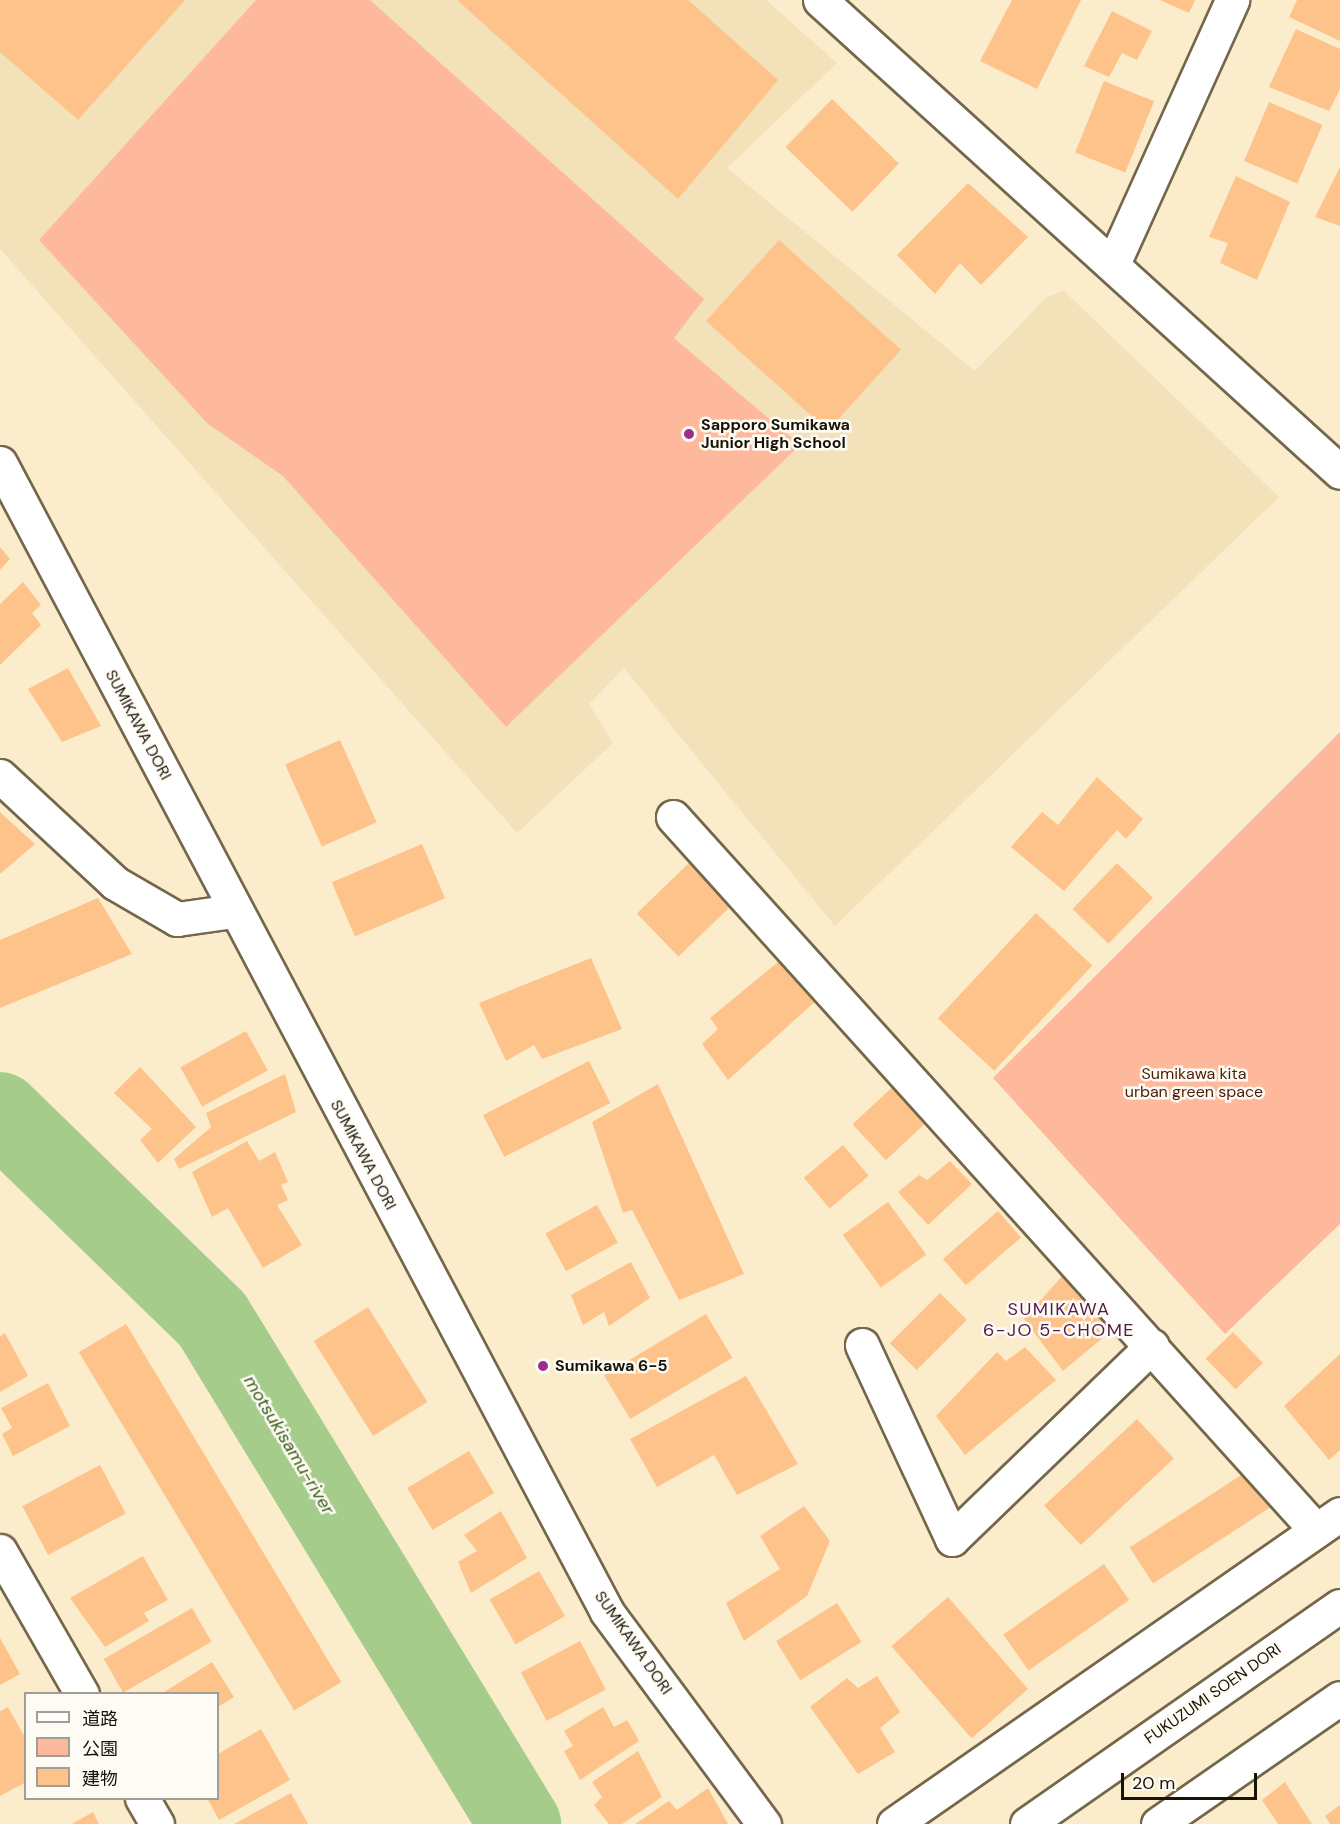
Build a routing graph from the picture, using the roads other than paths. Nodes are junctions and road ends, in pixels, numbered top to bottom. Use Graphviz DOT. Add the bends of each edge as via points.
graph roads {
  1 [pos="820,0"];
  2 [pos="1232,0"];
  3 [pos="1113,264"];
  4 [pos="0,463"];
  5 [pos="1339,469"];
  6 [pos="0,776"];
  7 [pos="673,817"];
  8 [pos="233,911"];
  9 [pos="862,1345"];
  10 [pos="1152,1346"];
  11 [pos="1328,1522"];
  12 [pos="0,1551"];
  13 [pos="1340,1605"];
  14 [pos="81,1692"];
  15 [pos="1340,1698"];
  16 [pos="143,1800"];
  17 [pos="157,1824"];
  18 [pos="764,1824"];
  19 [pos="894,1824"];
  20 [pos="1027,1824"];
  21 [pos="1158,1824"];
  1 -- 3 [label="street"];
  2 -- 3 [label="street"];
  3 -- 5 [label="street"];
  4 -- 8 [label="street, SUMIKAWA DORI"];
  6 -- 8 [label="street" via="115,883 177,918"];
  7 -- 10 [label="street"];
  8 -- 18 [label="street, SUMIKAWA DORI" via="607,1612"];
  9 -- 10 [label="street" via="952,1539"];
  10 -- 11 [label="street"];
  11 -- 19 [label="street"];
  12 -- 14 [label="street"];
  13 -- 20 [label="street, FUKUZUMI SOEN DORI"];
  15 -- 21 [label="street"];
  16 -- 17 [label="street"];
}
